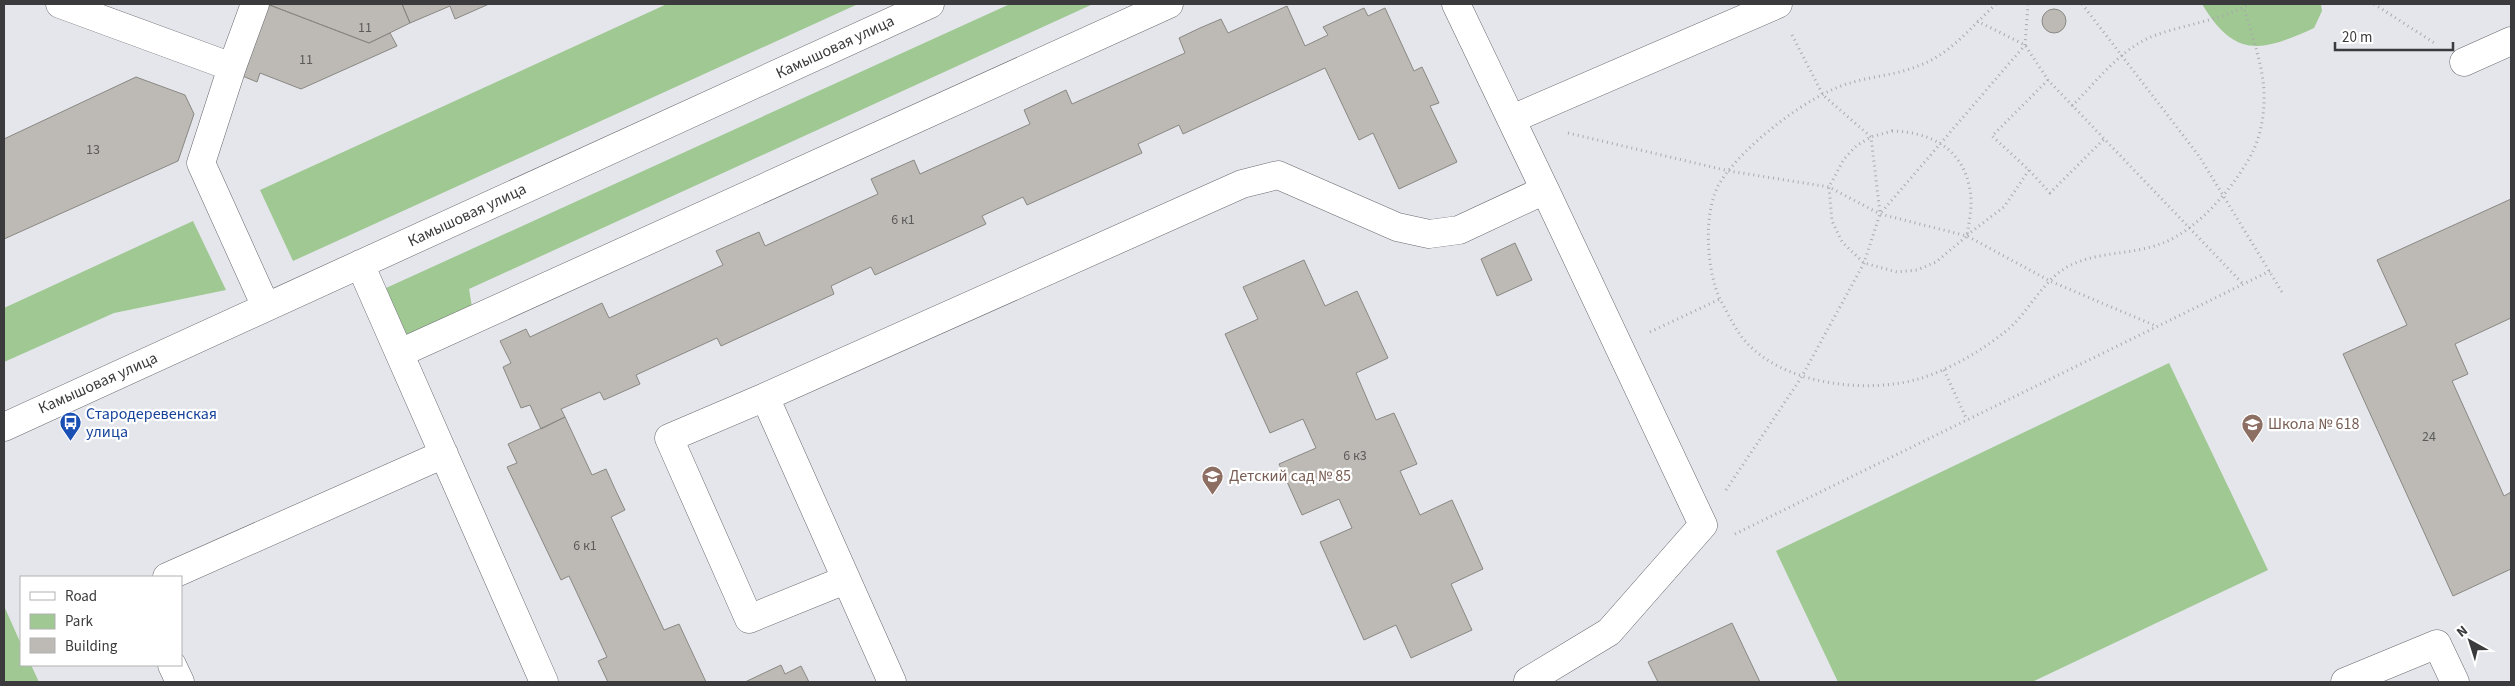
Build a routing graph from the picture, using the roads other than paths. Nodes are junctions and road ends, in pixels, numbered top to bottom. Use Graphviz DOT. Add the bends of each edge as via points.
graph roads {
  1 [pos="60,4"];
  2 [pos="255,4"];
  3 [pos="930,4"];
  4 [pos="1169,4"];
  5 [pos="1456,4"];
  6 [pos="1778,4"];
  7 [pos="2511,41"];
  8 [pos="2464,62"];
  9 [pos="232,67"];
  10 [pos="1512,120"];
  11 [pos="1545,190"];
  12 [pos="360,264"];
  13 [pos="266,307"];
  14 [pos="400,353"];
  15 [pos="765,397"];
  16 [pos="4,426"];
  17 [pos="444,454"];
  18 [pos="169,576"];
  19 [pos="845,580"];
  20 [pos="172,666"];
  21 [pos="180,682"];
  22 [pos="544,682"];
  23 [pos="892,682"];
  24 [pos="1527,682"];
  25 [pos="2345,682"];
  26 [pos="2455,682"];
  1 -- 9 [label="street"];
  2 -- 9 [label="street"];
  3 -- 12 [label="street, Камышовая улица"];
  4 -- 14 [label="street"];
  5 -- 10 [label="street"];
  6 -- 10 [label="street"];
  7 -- 8 [label="street"];
  9 -- 13 [label="street" via="202,164"];
  10 -- 11 [label="street"];
  11 -- 15 [label="street" via="1459,230 1429,234 1397,227 1278,175 1242,184"];
  11 -- 24 [label="street" via="1703,525 1609,632"];
  12 -- 13 [label="street, Камышовая улица"];
  12 -- 14 [label="street"];
  13 -- 16 [label="street, Камышовая улица"];
  14 -- 17 [label="street"];
  15 -- 19 [label="street"];
  15 -- 19 [label="street" via="669,438 748,620"];
  17 -- 18 [label="street"];
  17 -- 22 [label="street"];
  19 -- 23 [label="street"];
  20 -- 21 [label="street"];
  25 -- 26 [label="street" via="2437,644"];
}
